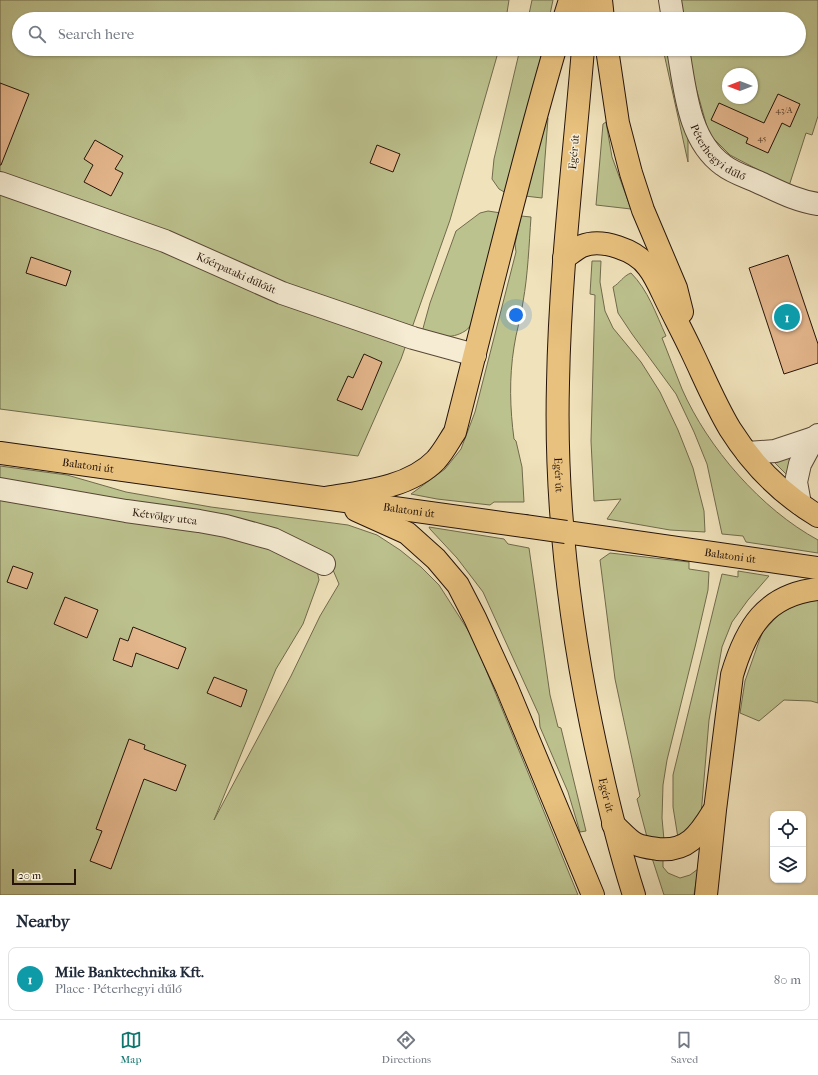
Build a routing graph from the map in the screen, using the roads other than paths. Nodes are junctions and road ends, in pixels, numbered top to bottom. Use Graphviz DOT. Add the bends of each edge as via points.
graph roads {
  1 [pos="570,0"];
  2 [pos="586,0"];
  3 [pos="601,0"];
  4 [pos="670,0"];
  5 [pos="566,12"];
  6 [pos="585,12"];
  7 [pos="603,12"];
  8 [pos="672,12"];
  9 [pos="553,56"];
  10 [pos="581,56"];
  11 [pos="608,56"];
  12 [pos="679,56"];
  13 [pos="0,183"];
  14 [pos="818,204"];
  15 [pos="564,258"];
  16 [pos="690,348"];
  17 [pos="475,355"];
  18 [pos="816,437"];
  19 [pos="0,453"];
  20 [pos="747,453"];
  21 [pos="0,489"];
  22 [pos="325,498"];
  23 [pos="800,504"];
  24 [pos="818,516"];
  25 [pos="324,564"];
  26 [pos="818,568"];
  27 [pos="818,589"];
  28 [pos="715,810"];
  29 [pos="613,824"];
  30 [pos="593,895"];
  31 [pos="634,895"];
  32 [pos="706,895"];
  1 -- 5 [label="main road"];
  2 -- 6 [label="main road"];
  3 -- 7 [label="main road"];
  4 -- 8 [label="street"];
  9 -- 17 [label="main road"];
  10 -- 15 [label="main road, Egér út"];
  11 -- 16 [label="main road" via="618,123 630,173 676,288"];
  12 -- 14 [label="street, Péterhegyi dűlő" via="689,107 706,150 731,170 795,199"];
  13 -- 17 [label="street, Kőérpataki dűlőút" via="165,241 282,293 413,338"];
  15 -- 16 [label="main road" via="583,246 596,243 612,245 631,252 648,266"];
  15 -- 29 [label="main road, Egér út" via="558,439 565,554 580,668"];
  16 -- 20 [label="main road" via="715,402"];
  17 -- 22 [label="main road" via="455,432 436,460 409,479 373,490"];
  18 -- 20 [label="street" via="776,451"];
  18 -- 23 [label="street" via="800,464 796,482"];
  19 -- 22 [label="main road, Balatoni út"];
  20 -- 23 [label="main road" via="784,492"];
  21 -- 25 [label="street, Kétvölgy utca" via="226,526 273,539"];
  22 -- 26 [label="main road, Balatoni út, bridge"];
  22 -- 30 [label="main road" via="406,533 436,559 458,585 507,688"];
  23 -- 24 [label="main road"];
  27 -- 28 [label="main road" via="803,590 770,606 757,619 741,648 732,675"];
  28 -- 29 [label="main road" via="696,837 674,849 652,849 637,844"];
  28 -- 32 [label="main road"];
  29 -- 31 [label="main road, Egér út"];
}
